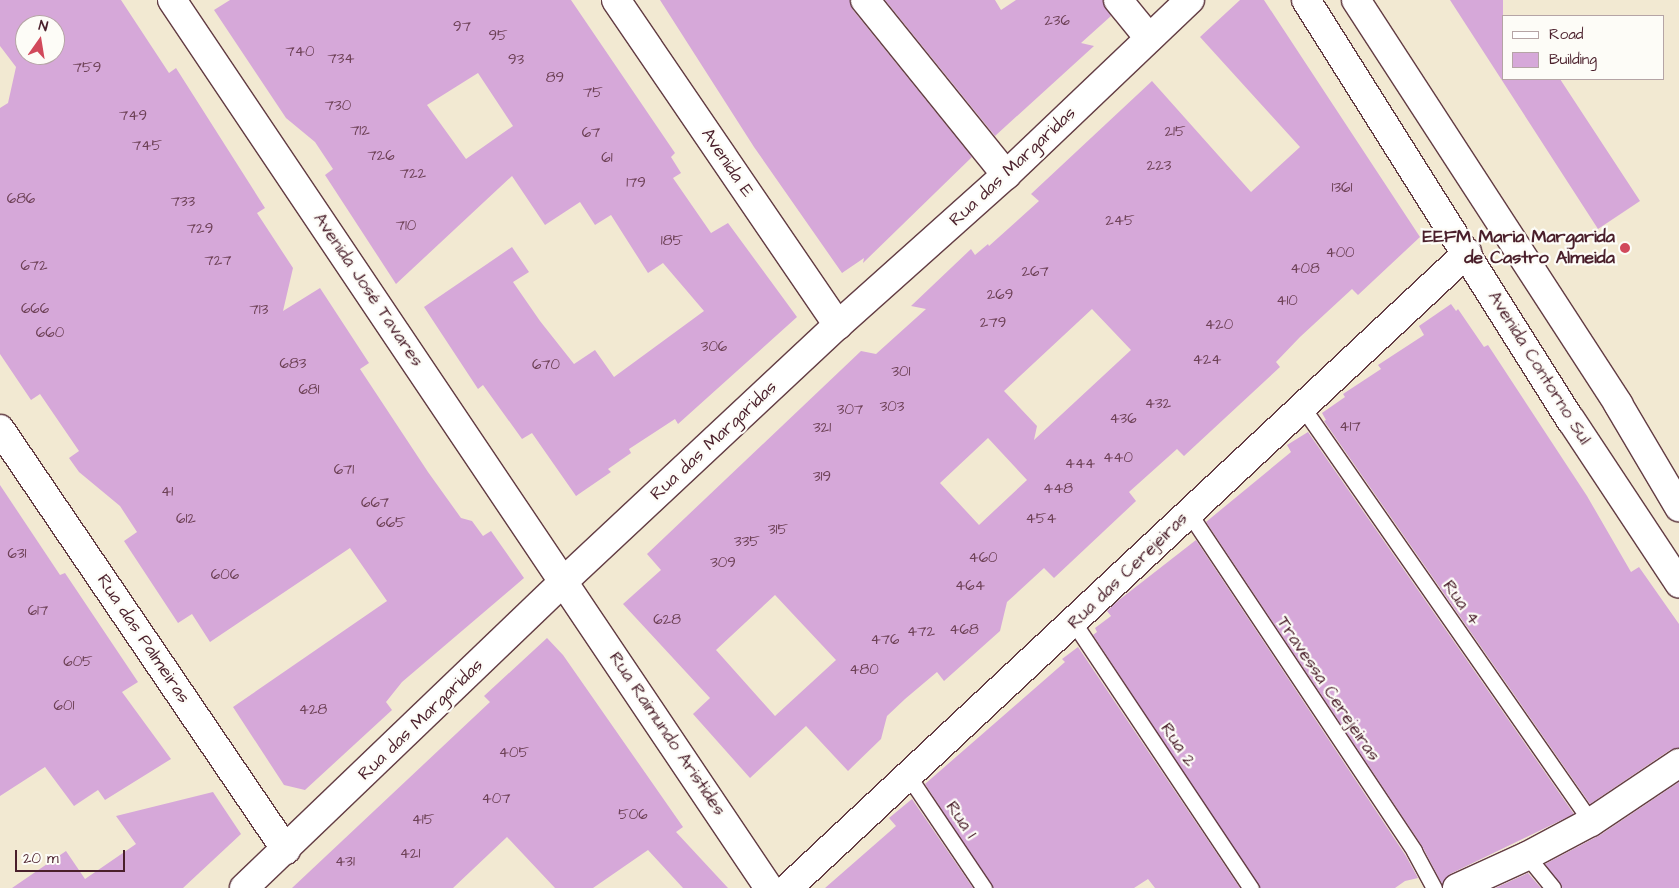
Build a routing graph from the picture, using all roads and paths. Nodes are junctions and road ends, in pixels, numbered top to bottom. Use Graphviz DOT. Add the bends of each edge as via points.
graph roads {
  1 [pos="172,0"];
  2 [pos="616,0"];
  3 [pos="865,0"];
  4 [pos="1118,0"];
  5 [pos="1190,0"];
  6 [pos="1306,0"];
  7 [pos="1356,0"];
  8 [pos="1149,38"];
  9 [pos="1006,175"];
  10 [pos="1467,252"];
  11 [pos="838,325"];
  12 [pos="1301,405"];
  13 [pos="0,429"];
  14 [pos="1679,507"];
  15 [pos="1188,513"];
  16 [pos="564,580"];
  17 [pos="1679,583"];
  18 [pos="1074,623"];
  19 [pos="1679,763"];
  20 [pos="907,774"];
  21 [pos="1591,822"];
  22 [pos="286,850"];
  23 [pos="1527,856"];
  24 [pos="244,888"];
  25 [pos="768,888"];
  26 [pos="788,888"];
  27 [pos="984,888"];
  28 [pos="1251,888"];
  29 [pos="1434,888"];
  30 [pos="1457,888"];
  31 [pos="1553,888"];
  1 -- 16 [label="street, Avenida José Tavares"];
  2 -- 11 [label="street, Avenida E"];
  3 -- 9 [label="street"];
  4 -- 8 [label="street"];
  5 -- 8 [label="street, Rua das Margaridas"];
  6 -- 10 [label="street, Avenida Contorno Sul"];
  7 -- 14 [label="street" via="1618,404"];
  8 -- 9 [label="street, Rua das Margaridas"];
  9 -- 11 [label="street, Rua das Margaridas"];
  10 -- 12 [label="street, Rua das Cerejeiras"];
  10 -- 17 [label="street, Avenida Contorno Sul" via="1571,420"];
  11 -- 16 [label="street, Rua das Margaridas"];
  12 -- 15 [label="street, Rua das Cerejeiras"];
  12 -- 21 [label="lane, Rua 4"];
  13 -- 22 [label="street, Rua das Palmeiras"];
  15 -- 18 [label="street, Rua das Cerejeiras"];
  15 -- 29 [label="lane, Travessa Cerejeiras" via="1414,851"];
  16 -- 22 [label="street, Rua das Margaridas"];
  16 -- 25 [label="street, Rua Raimundo Aristides"];
  18 -- 20 [label="street, Rua das Cerejeiras"];
  18 -- 28 [label="lane, Rua 2"];
  19 -- 21 [label="street"];
  20 -- 26 [label="street, Rua das Cerejeiras"];
  20 -- 27 [label="lane, Rua 1"];
  21 -- 23 [label="street"];
  22 -- 24 [label="street, Rua das Margaridas"];
  23 -- 30 [label="street"];
  23 -- 31 [label="lane"];
}
